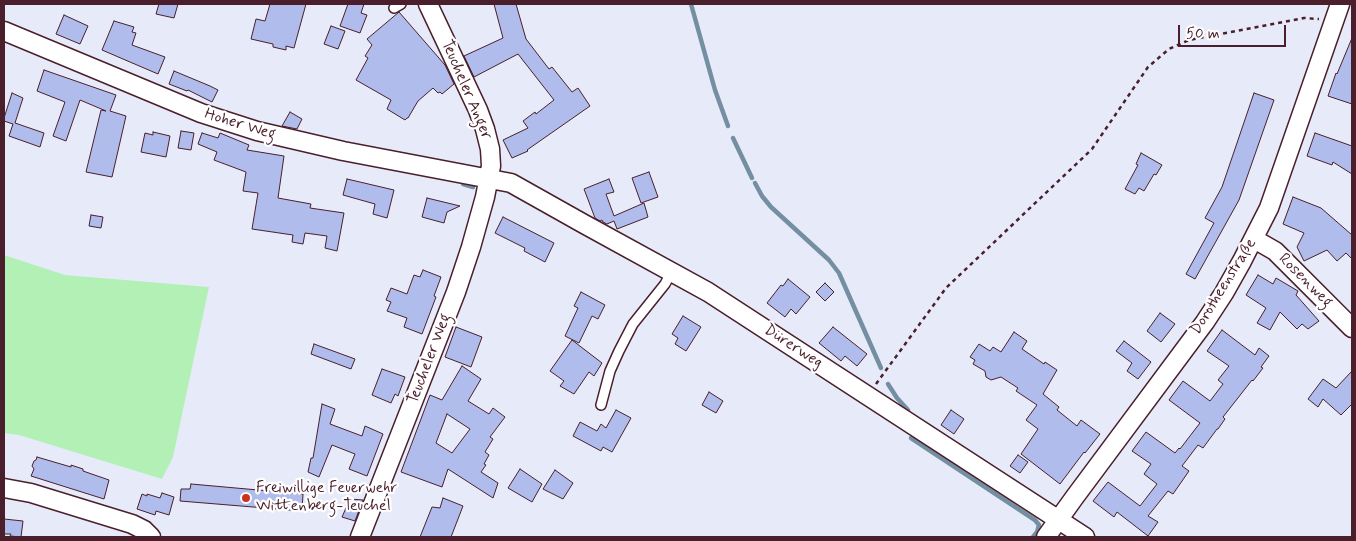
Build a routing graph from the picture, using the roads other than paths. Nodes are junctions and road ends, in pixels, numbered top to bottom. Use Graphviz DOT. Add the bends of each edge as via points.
graph roads {
  1 [pos="428,4"];
  2 [pos="1340,4"];
  3 [pos="4,31"];
  4 [pos="489,178"];
  5 [pos="1254,239"];
  6 [pos="672,271"];
  7 [pos="1352,328"];
  8 [pos="601,405"];
  9 [pos="4,488"];
  10 [pos="1058,520"];
  11 [pos="151,537"];
  12 [pos="360,537"];
  13 [pos="1046,537"];
  14 [pos="1085,537"];
  1 -- 4 [label="street, Teucheler Anger" via="485,129 491,158"];
  2 -- 5 [label="street, Dorotheenstraße" via="1269,208"];
  3 -- 4 [label="street, Hoher Weg" via="201,113 257,132"];
  4 -- 6 [label="street, Dürerweg" via="510,183"];
  4 -- 12 [label="street, Teucheler Weg" via="456,292"];
  5 -- 7 [label="street, Rosenweg" via="1275,251"];
  5 -- 10 [label="street, Dorotheenstraße" via="1205,322"];
  6 -- 8 [label="lane" via="633,324 610,372"];
  6 -- 10 [label="street, Dürerweg"];
  9 -- 11 [label="street" via="132,524"];
  10 -- 13 [label="street, Dorotheenstraße"];
  10 -- 14 [label="street, Dürerweg"];
}
